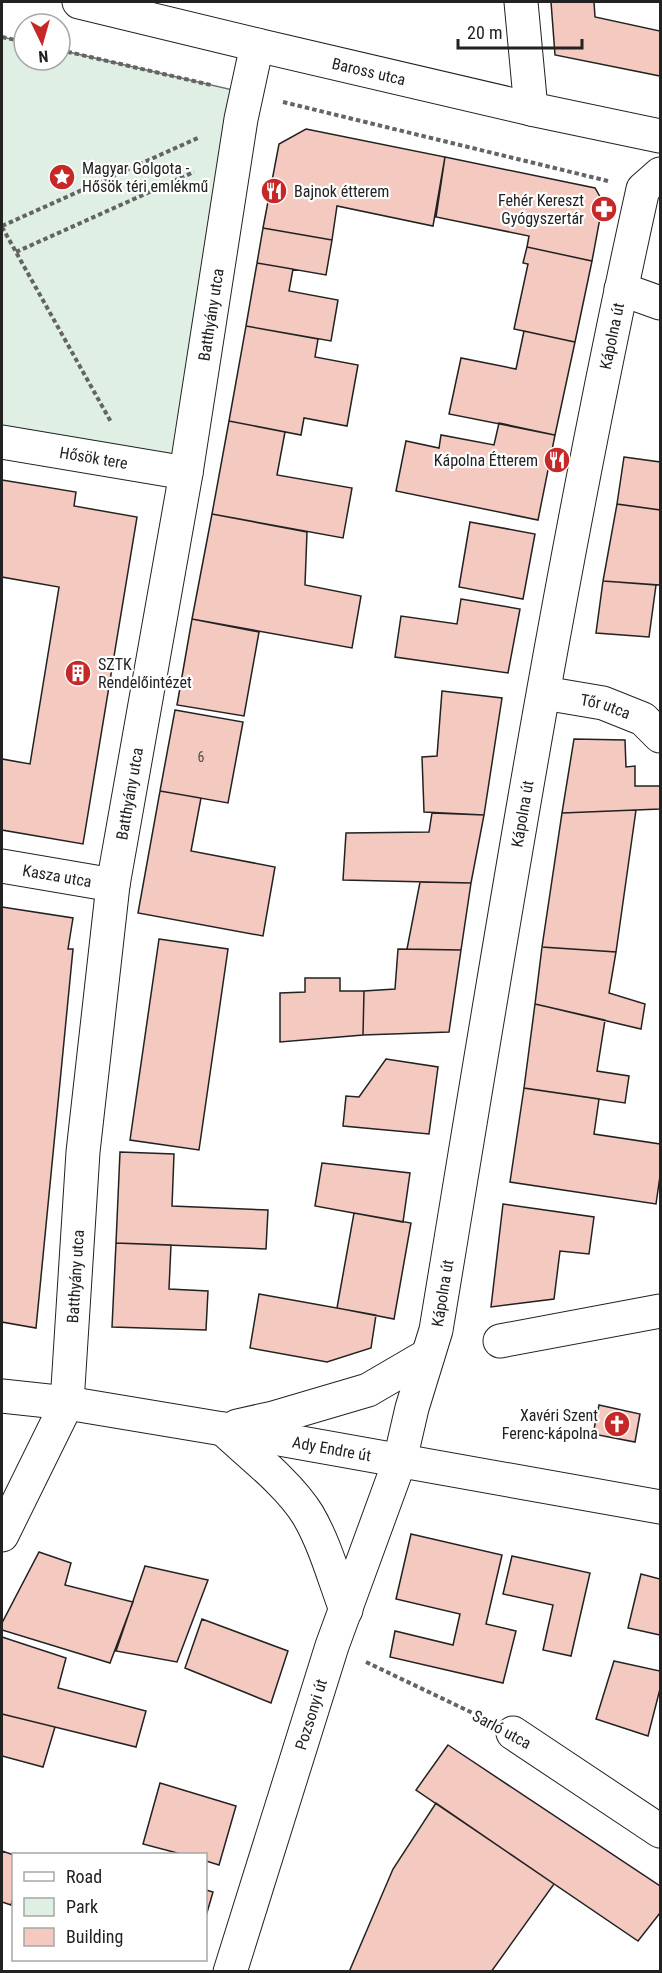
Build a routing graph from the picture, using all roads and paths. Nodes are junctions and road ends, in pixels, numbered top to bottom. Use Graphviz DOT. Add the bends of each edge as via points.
graph roads {
  1 [pos="85,2"];
  2 [pos="521,2"];
  3 [pos="257,45"];
  4 [pos="72,54"];
  5 [pos="243,106"];
  6 [pos="531,109"];
  7 [pos="660,136"];
  8 [pos="236,153"];
  9 [pos="652,182"];
  10 [pos="2,227"];
  11 [pos="16,252"];
  12 [pos="621,289"];
  13 [pos="660,303"];
  14 [pos="2,442"];
  15 [pos="134,464"];
  16 [pos="186,473"];
  17 [pos="544,693"];
  18 [pos="660,736"];
  19 [pos="2,866"];
  20 [pos="113,885"];
  21 [pos="660,1311"];
  22 [pos="500,1341"];
  23 [pos="428,1355"];
  24 [pos="2,1396"];
  25 [pos="67,1404"];
  26 [pos="223,1429"];
  27 [pos="400,1460"];
  28 [pos="660,1507"];
  29 [pos="2,1535"];
  30 [pos="346,1610"];
  31 [pos="332,1647"];
  32 [pos="513,1733"];
  33 [pos="660,1832"];
  34 [pos="230,1971"];
  1 -- 3 [label="street, Baross utca"];
  2 -- 6 [label="street"];
  3 -- 5 [label="street, Batthyány utca"];
  3 -- 6 [label="street, Baross utca"];
  4 -- 5 [label="path"];
  5 -- 8 [label="street, Batthyány utca"];
  5 -- 9 [label="path"];
  5 -- 10 [label="path"];
  6 -- 7 [label="street, Baross utca"];
  8 -- 11 [label="path"];
  8 -- 16 [label="street, Batthyány utca"];
  9 -- 12 [label="street, Kápolna út"];
  10 -- 11 [label="path"];
  11 -- 15 [label="path"];
  12 -- 13 [label="street"];
  12 -- 17 [label="street, Kápolna út"];
  14 -- 15 [label="street, Hősök tere"];
  15 -- 16 [label="street, Hősök tere"];
  16 -- 20 [label="street, Batthyány utca"];
  17 -- 18 [label="street, Tőr utca" via="603,703 643,719"];
  17 -- 23 [label="street, Kápolna út" via="436,1330"];
  19 -- 20 [label="street, Kasza utca"];
  20 -- 25 [label="street, Batthyány utca" via="83,1152"];
  21 -- 22 [label="street"];
  23 -- 26 [label="street" via="368,1390"];
  23 -- 27 [label="street, Kápolna út"];
  24 -- 25 [label="street, Ady Endre út"];
  25 -- 26 [label="street, Ady Endre út"];
  25 -- 29 [label="street, Batthyány utca"];
  26 -- 27 [label="street, Ady Endre út"];
  26 -- 30 [label="street" via="277,1479 306,1513 318,1534"];
  27 -- 28 [label="street, Ady Endre út"];
  27 -- 30 [label="street, Pozsonyi út"];
  30 -- 31 [label="street, Pozsonyi út"];
  31 -- 32 [label="path, Sarló utca"];
  31 -- 34 [label="street, Pozsonyi út"];
  32 -- 33 [label="street, Sarló utca"];
}
